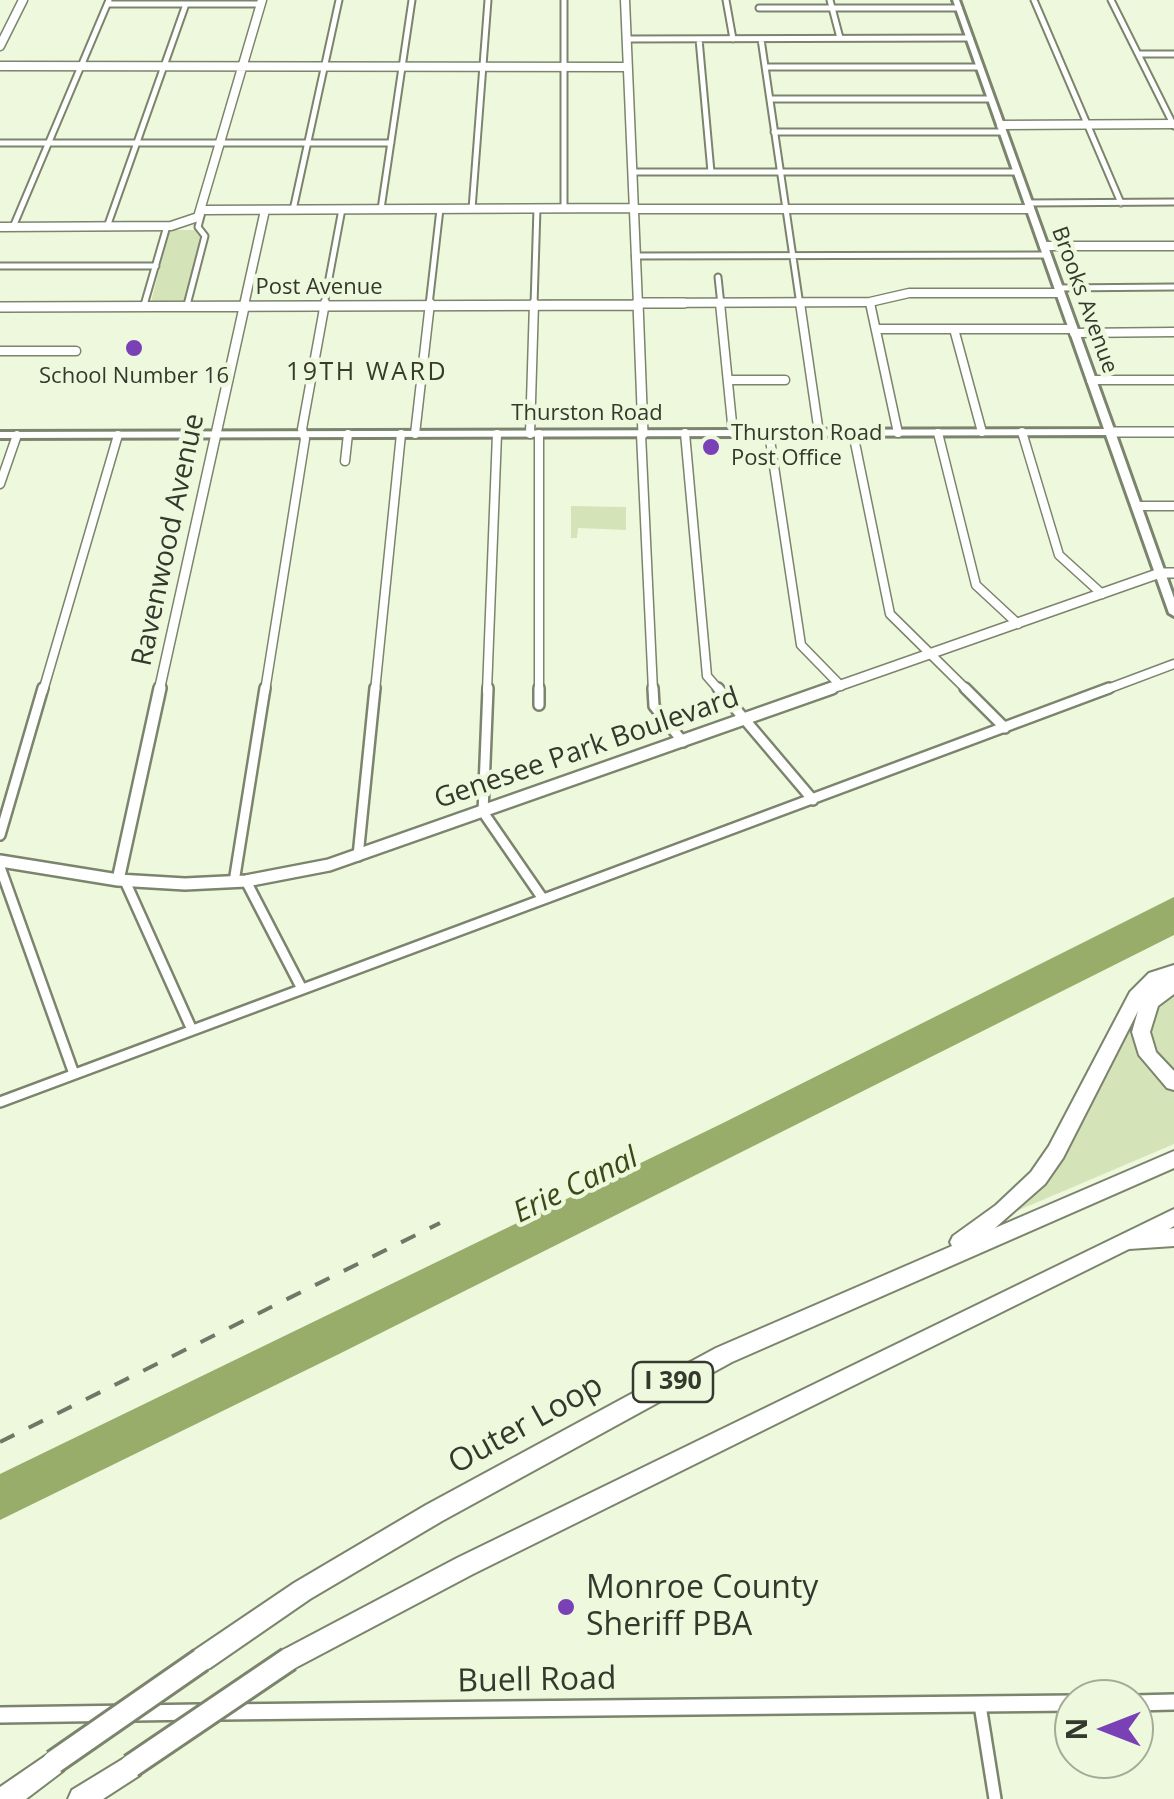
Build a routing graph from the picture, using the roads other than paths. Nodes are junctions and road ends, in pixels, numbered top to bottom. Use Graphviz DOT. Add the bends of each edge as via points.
graph roads {
  1 [pos="23,0"];
  2 [pos="339,0"];
  3 [pos="412,0"];
  4 [pos="488,0"];
  5 [pos="564,0"];
  6 [pos="625,0"];
  7 [pos="726,0"];
  8 [pos="1034,0"];
  9 [pos="1111,0"];
  10 [pos="108,2"];
  11 [pos="262,2"];
  12 [pos="186,4"];
  13 [pos="831,4"];
  14 [pos="958,4"];
  15 [pos="758,8"];
  16 [pos="3,34"];
  17 [pos="760,38"];
  18 [pos="840,38"];
  19 [pos="970,38"];
  20 [pos="626,39"];
  21 [pos="699,39"];
  22 [pos="733,39"];
  23 [pos="0,46"];
  24 [pos="1139,54"];
  25 [pos="1174,54"];
  26 [pos="0,66"];
  27 [pos="82,66"];
  28 [pos="164,66"];
  29 [pos="244,66"];
  30 [pos="324,66"];
  31 [pos="402,66"];
  32 [pos="482,66"];
  33 [pos="563,66"];
  34 [pos="628,66"];
  35 [pos="765,67"];
  36 [pos="980,67"];
  37 [pos="770,99"];
  38 [pos="991,99"];
  39 [pos="1088,124"];
  40 [pos="1174,125"];
  41 [pos="1002,129"];
  42 [pos="774,132"];
  43 [pos="0,143"];
  44 [pos="50,143"];
  45 [pos="138,143"];
  46 [pos="222,143"];
  47 [pos="308,143"];
  48 [pos="391,143"];
  49 [pos="632,172"];
  50 [pos="711,172"];
  51 [pos="780,172"];
  52 [pos="1017,172"];
  53 [pos="1174,202"];
  54 [pos="1120,203"];
  55 [pos="1029,206"];
  56 [pos="537,208"];
  57 [pos="564,208"];
  58 [pos="634,208"];
  59 [pos="342,209"];
  60 [pos="381,209"];
  61 [pos="440,209"];
  62 [pos="472,209"];
  63 [pos="786,209"];
  64 [pos="265,210"];
  65 [pos="294,210"];
  66 [pos="202,211"];
  67 [pos="107,226"];
  68 [pos="169,226"];
  69 [pos="0,227"];
  70 [pos="13,227"];
  71 [pos="198,227"];
  72 [pos="1174,246"];
  73 [pos="1045,251"];
  74 [pos="636,256"];
  75 [pos="793,256"];
  76 [pos="0,266"];
  77 [pos="156,266"];
  78 [pos="718,276"];
  79 [pos="1174,287"];
  80 [pos="1059,291"];
  81 [pos="720,302"];
  82 [pos="800,302"];
  83 [pos="870,302"];
  84 [pos="637,304"];
  85 [pos="324,305"];
  86 [pos="430,305"];
  87 [pos="534,305"];
  88 [pos="144,306"];
  89 [pos="187,306"];
  90 [pos="243,306"];
  91 [pos="0,307"];
  92 [pos="876,329"];
  93 [pos="954,329"];
  94 [pos="1074,331"];
  95 [pos="1174,332"];
  96 [pos="0,351"];
  97 [pos="76,351"];
  98 [pos="728,380"];
  99 [pos="785,380"];
  100 [pos="1091,380"];
  101 [pos="1174,380"];
  102 [pos="982,432"];
  103 [pos="1022,432"];
  104 [pos="1110,432"];
  105 [pos="1174,432"];
  106 [pos="733,433"];
  107 [pos="769,433"];
  108 [pos="819,433"];
  109 [pos="854,433"];
  110 [pos="898,433"];
  111 [pos="938,433"];
  112 [pos="216,434"];
  113 [pos="304,434"];
  114 [pos="348,434"];
  115 [pos="401,434"];
  116 [pos="416,434"];
  117 [pos="497,434"];
  118 [pos="534,434"];
  119 [pos="642,434"];
  120 [pos="685,434"];
  121 [pos="0,435"];
  122 [pos="17,435"];
  123 [pos="118,435"];
  124 [pos="345,462"];
  125 [pos="0,484"];
  126 [pos="1136,506"];
  127 [pos="1174,506"];
  128 [pos="1160,573"];
  129 [pos="1174,573"];
  130 [pos="1102,594"];
  131 [pos="1174,613"];
  132 [pos="1018,624"];
  133 [pos="930,656"];
  134 [pos="1174,664"];
  135 [pos="840,686"];
  136 [pos="539,705"];
  137 [pos="746,720"];
  138 [pos="1005,728"];
  139 [pos="682,742"];
  140 [pos="814,800"];
  141 [pos="482,812"];
  142 [pos="0,836"];
  143 [pos="358,856"];
  144 [pos="0,864"];
  145 [pos="122,880"];
  146 [pos="240,881"];
  147 [pos="543,900"];
  148 [pos="1174,972"];
  149 [pos="1174,984"];
  150 [pos="302,989"];
  151 [pos="192,1030"];
  152 [pos="74,1074"];
  153 [pos="1174,1082"];
  154 [pos="0,1102"];
  155 [pos="1174,1159"];
  156 [pos="1174,1217"];
  157 [pos="1174,1237"];
  158 [pos="1119,1244"];
  159 [pos="922,1267"];
  160 [pos="1054,1703"];
  161 [pos="980,1704"];
  162 [pos="0,1715"];
  163 [pos="13,1793"];
  164 [pos="80,1799"];
  165 [pos="995,1799"];
  1 -- 16 [label="street"];
  2 -- 30 [label="street"];
  3 -- 31 [label="street"];
  4 -- 32 [label="street"];
  5 -- 33 [label="street"];
  6 -- 20 [label="street"];
  7 -- 22 [label="street"];
  8 -- 39 [label="street"];
  9 -- 24 [label="street"];
  10 -- 12 [label="street"];
  10 -- 27 [label="street"];
  11 -- 12 [label="street"];
  11 -- 29 [label="street"];
  12 -- 28 [label="street"];
  13 -- 14 [label="street"];
  13 -- 15 [label="street"];
  13 -- 18 [label="street"];
  14 -- 19 [label="main road, Brooks Avenue"];
  16 -- 23 [label="street"];
  17 -- 18 [label="street"];
  17 -- 22 [label="street"];
  17 -- 35 [label="street"];
  18 -- 19 [label="street"];
  19 -- 36 [label="main road, Brooks Avenue"];
  20 -- 21 [label="street"];
  20 -- 34 [label="street"];
  21 -- 22 [label="street"];
  21 -- 50 [label="street"];
  24 -- 25 [label="street"];
  24 -- 40 [label="street"];
  26 -- 27 [label="street"];
  27 -- 28 [label="street"];
  27 -- 44 [label="street"];
  28 -- 29 [label="street"];
  28 -- 45 [label="street"];
  29 -- 30 [label="street"];
  29 -- 46 [label="street"];
  30 -- 31 [label="street"];
  30 -- 47 [label="street"];
  31 -- 32 [label="street"];
  31 -- 48 [label="street"];
  32 -- 33 [label="street"];
  32 -- 62 [label="street"];
  33 -- 34 [label="street"];
  33 -- 57 [label="street"];
  34 -- 49 [label="street"];
  35 -- 36 [label="street"];
  35 -- 37 [label="street"];
  36 -- 38 [label="main road, Brooks Avenue"];
  37 -- 38 [label="street"];
  37 -- 42 [label="street"];
  38 -- 41 [label="main road, Brooks Avenue"];
  39 -- 40 [label="street"];
  39 -- 41 [label="street"];
  39 -- 54 [label="street"];
  41 -- 42 [label="street"];
  41 -- 52 [label="main road, Brooks Avenue"];
  42 -- 51 [label="street"];
  43 -- 44 [label="street"];
  44 -- 45 [label="street"];
  44 -- 70 [label="street"];
  45 -- 46 [label="street"];
  45 -- 67 [label="street"];
  46 -- 47 [label="street"];
  46 -- 66 [label="street"];
  47 -- 48 [label="street"];
  47 -- 65 [label="street"];
  48 -- 60 [label="street"];
  49 -- 50 [label="street"];
  49 -- 58 [label="street"];
  50 -- 51 [label="street"];
  51 -- 52 [label="street"];
  51 -- 63 [label="street"];
  52 -- 55 [label="main road, Brooks Avenue"];
  53 -- 54 [label="street"];
  54 -- 55 [label="street"];
  55 -- 63 [label="street"];
  55 -- 73 [label="main road, Brooks Avenue"];
  56 -- 57 [label="street"];
  56 -- 62 [label="street"];
  56 -- 87 [label="street"];
  57 -- 58 [label="street"];
  58 -- 63 [label="street"];
  58 -- 74 [label="street"];
  59 -- 60 [label="street"];
  59 -- 65 [label="street"];
  59 -- 85 [label="street"];
  60 -- 61 [label="street"];
  61 -- 62 [label="street"];
  61 -- 86 [label="street"];
  63 -- 75 [label="street"];
  64 -- 65 [label="street"];
  64 -- 66 [label="street"];
  64 -- 90 [label="street, Ravenwood Avenue"];
  66 -- 68 [label="street"];
  66 -- 71 [label="street"];
  67 -- 68 [label="street"];
  67 -- 70 [label="street"];
  68 -- 71 [label="street"];
  68 -- 77 [label="street"];
  69 -- 70 [label="street"];
  71 -- 89 [label="street" via="205,235"];
  72 -- 73 [label="street"];
  73 -- 75 [label="street"];
  73 -- 80 [label="main road, Brooks Avenue"];
  74 -- 75 [label="street"];
  74 -- 84 [label="street"];
  75 -- 82 [label="street"];
  76 -- 77 [label="street"];
  77 -- 88 [label="street"];
  78 -- 81 [label="street"];
  79 -- 80 [label="street, Post Avenue"];
  80 -- 83 [label="street, Post Avenue" via="909,293"];
  80 -- 94 [label="main road, Brooks Avenue"];
  81 -- 82 [label="street, Post Avenue"];
  81 -- 84 [label="street, Post Avenue"];
  81 -- 98 [label="street"];
  82 -- 83 [label="street, Post Avenue"];
  82 -- 108 [label="street"];
  83 -- 92 [label="street"];
  84 -- 87 [label="street, Post Avenue"];
  84 -- 119 [label="street"];
  85 -- 86 [label="street, Post Avenue"];
  85 -- 90 [label="street, Post Avenue"];
  85 -- 113 [label="street"];
  86 -- 87 [label="street, Post Avenue"];
  86 -- 116 [label="street"];
  87 -- 118 [label="street"];
  88 -- 89 [label="street, Post Avenue"];
  88 -- 91 [label="street, Post Avenue"];
  89 -- 90 [label="street, Post Avenue"];
  90 -- 112 [label="street, Ravenwood Avenue"];
  92 -- 93 [label="street"];
  92 -- 110 [label="street"];
  93 -- 94 [label="street"];
  93 -- 102 [label="street"];
  94 -- 95 [label="street"];
  94 -- 100 [label="main road, Brooks Avenue"];
  96 -- 97 [label="street"];
  98 -- 99 [label="street"];
  98 -- 106 [label="street"];
  100 -- 101 [label="street"];
  100 -- 104 [label="main road, Brooks Avenue"];
  102 -- 103 [label="main road, Thurston Road"];
  102 -- 111 [label="main road, Thurston Road"];
  103 -- 104 [label="main road, Thurston Road"];
  103 -- 130 [label="street" via="1059,555"];
  104 -- 105 [label="street, Thurston Road"];
  104 -- 126 [label="main road, Brooks Avenue"];
  106 -- 107 [label="main road, Thurston Road"];
  106 -- 120 [label="main road, Thurston Road"];
  107 -- 108 [label="main road, Thurston Road"];
  107 -- 135 [label="street" via="800,645"];
  108 -- 109 [label="main road, Thurston Road"];
  109 -- 110 [label="main road, Thurston Road"];
  109 -- 133 [label="street" via="890,614"];
  110 -- 111 [label="main road, Thurston Road"];
  111 -- 132 [label="street" via="976,585"];
  112 -- 113 [label="main road, Thurston Road"];
  112 -- 123 [label="main road, Thurston Road"];
  112 -- 145 [label="street, Ravenwood Avenue"];
  113 -- 114 [label="main road, Thurston Road"];
  113 -- 146 [label="street"];
  114 -- 115 [label="main road, Thurston Road"];
  114 -- 124 [label="street"];
  115 -- 116 [label="main road, Thurston Road"];
  115 -- 143 [label="street"];
  116 -- 117 [label="main road, Thurston Road"];
  117 -- 118 [label="main road, Thurston Road"];
  117 -- 141 [label="street"];
  118 -- 119 [label="main road, Thurston Road"];
  118 -- 136 [label="street"];
  119 -- 120 [label="main road, Thurston Road"];
  119 -- 139 [label="street" via="654,706"];
  120 -- 137 [label="street" via="707,676"];
  121 -- 122 [label="main road, Thurston Road"];
  122 -- 123 [label="main road, Thurston Road"];
  122 -- 125 [label="street"];
  123 -- 142 [label="street"];
  126 -- 127 [label="street"];
  126 -- 128 [label="main road, Brooks Avenue"];
  128 -- 129 [label="street, Genesee Park Boulevard"];
  128 -- 130 [label="street, Genesee Park Boulevard"];
  128 -- 131 [label="main road, Brooks Avenue"];
  130 -- 132 [label="street, Genesee Park Boulevard"];
  132 -- 133 [label="street, Genesee Park Boulevard"];
  133 -- 135 [label="street, Genesee Park Boulevard"];
  133 -- 138 [label="street"];
  134 -- 138 [label="street"];
  135 -- 137 [label="street, Genesee Park Boulevard"];
  137 -- 139 [label="street, Genesee Park Boulevard"];
  137 -- 140 [label="street"];
  138 -- 140 [label="street"];
  139 -- 141 [label="street, Genesee Park Boulevard"];
  140 -- 147 [label="street"];
  141 -- 143 [label="street, Genesee Park Boulevard"];
  141 -- 147 [label="street"];
  143 -- 146 [label="street, Genesee Park Boulevard"];
  144 -- 145 [label="street, Genesee Park Boulevard"];
  144 -- 152 [label="street"];
  145 -- 146 [label="street, Genesee Park Boulevard"];
  145 -- 151 [label="street"];
  146 -- 150 [label="street"];
  147 -- 150 [label="street"];
  148 -- 159 [label="highway" via="1136,997 1038,1178 986,1225"];
  149 -- 153 [label="highway" via="1150,1002 1141,1032 1148,1054"];
  150 -- 151 [label="street"];
  151 -- 152 [label="street"];
  152 -- 154 [label="street"];
  155 -- 159 [label="highway, Outer Loop / I 390"];
  156 -- 158 [label="highway, I 390"];
  157 -- 158 [label="highway"];
  158 -- 164 [label="highway, I 390, bridge" via="288,1659"];
  159 -- 163 [label="highway, Outer Loop / I 390, bridge" via="724,1355 543,1451 302,1591"];
  160 -- 161 [label="street, Buell Road"];
  161 -- 162 [label="street, Buell Road"];
  161 -- 165 [label="street"];
}
